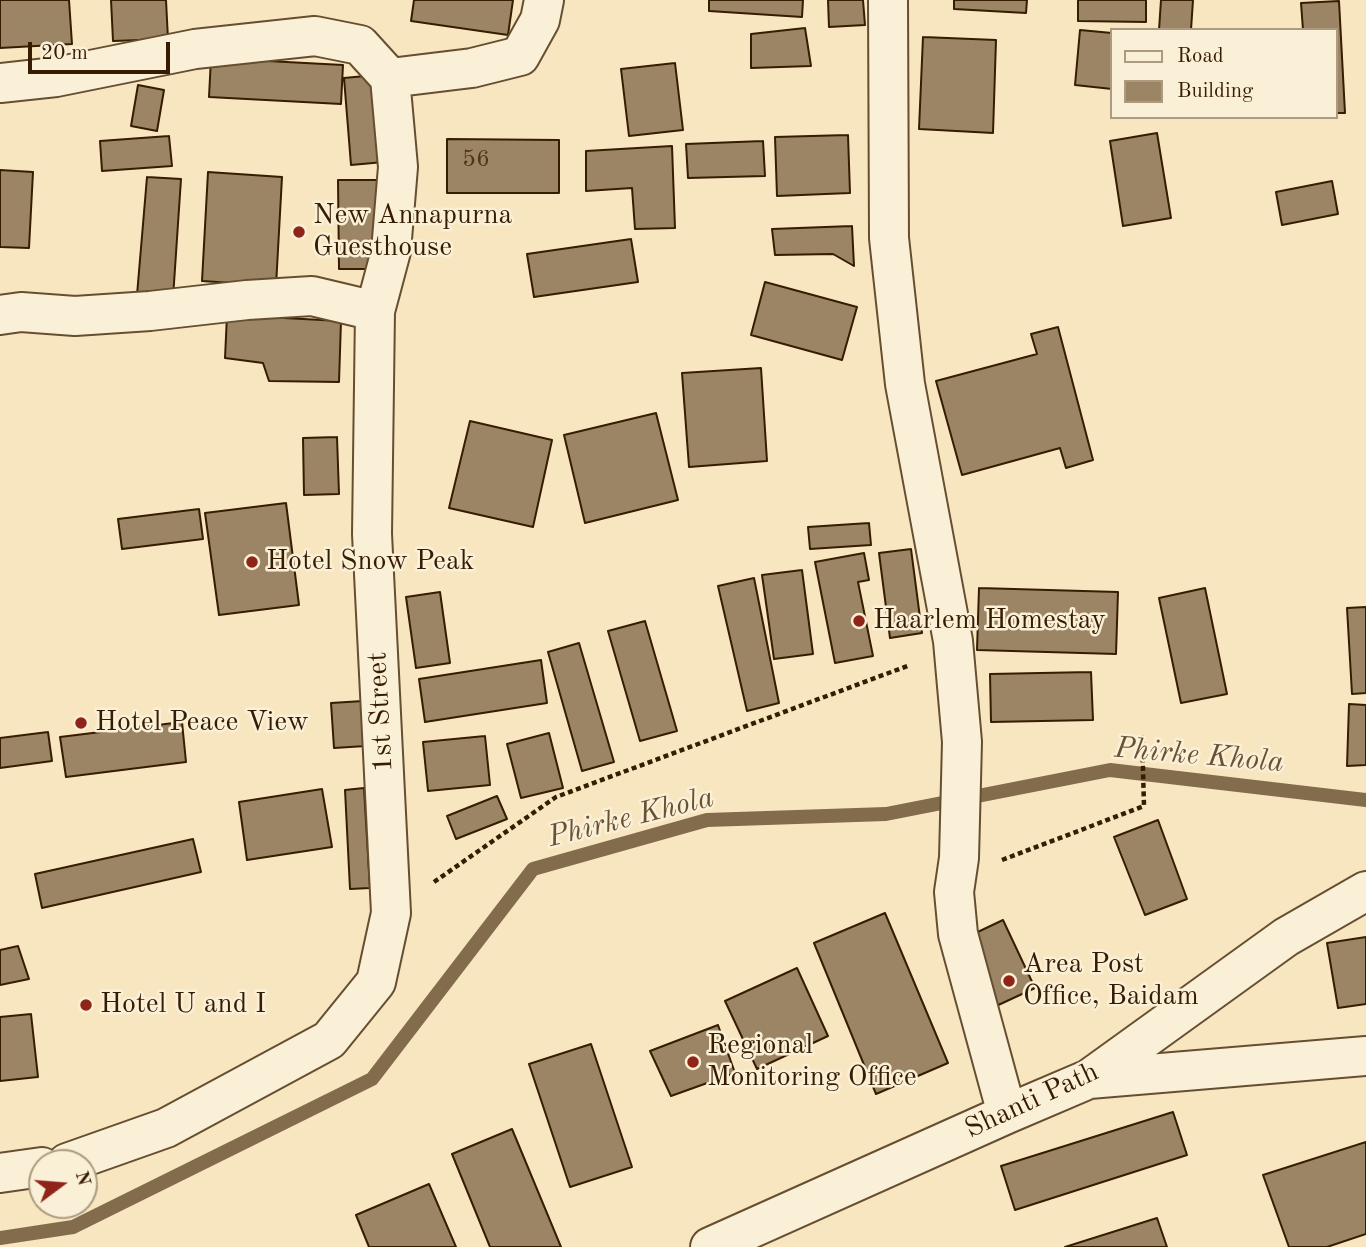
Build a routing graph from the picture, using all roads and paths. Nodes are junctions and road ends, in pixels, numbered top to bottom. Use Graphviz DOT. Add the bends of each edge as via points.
graph roads {
  1 [pos="544,0"];
  2 [pos="888,0"];
  3 [pos="390,78"];
  4 [pos="0,83"];
  5 [pos="375,311"];
  6 [pos="0,315"];
  7 [pos="953,641"];
  8 [pos="1142,735"];
  9 [pos="956,875"];
  10 [pos="1366,891"];
  11 [pos="391,913"];
  12 [pos="1366,1056"];
  13 [pos="1089,1079"];
  14 [pos="1007,1114"];
  15 [pos="98,1152"];
  16 [pos="28,1169"];
  17 [pos="0,1174"];
  18 [pos="710,1247"];
  1 -- 3 [label="street" via="540,20 520,56 472,68"];
  2 -- 7 [label="street" via="890,238 905,384"];
  3 -- 4 [label="street" via="360,45 315,36 195,49 56,77"];
  3 -- 5 [label="street, 1st Street" via="398,167 391,251"];
  5 -- 6 [label="street" via="312,296 88,315"];
  5 -- 11 [label="street, 1st Street" via="372,534"];
  7 -- 9 [label="street" via="962,742"];
  7 -- 11 [label="path" via="909,666 556,797"];
  8 -- 9 [label="path" via="1144,806"];
  9 -- 14 [label="street" via="958,934"];
  10 -- 13 [label="street, Shanti Path" via="1286,937"];
  11 -- 15 [label="street, 1st Street" via="376,982 329,1040 166,1128"];
  12 -- 13 [label="street"];
  13 -- 14 [label="street, Shanti Path"];
  14 -- 18 [label="street, Shanti Path"];
  16 -- 17 [label="street"];
}
